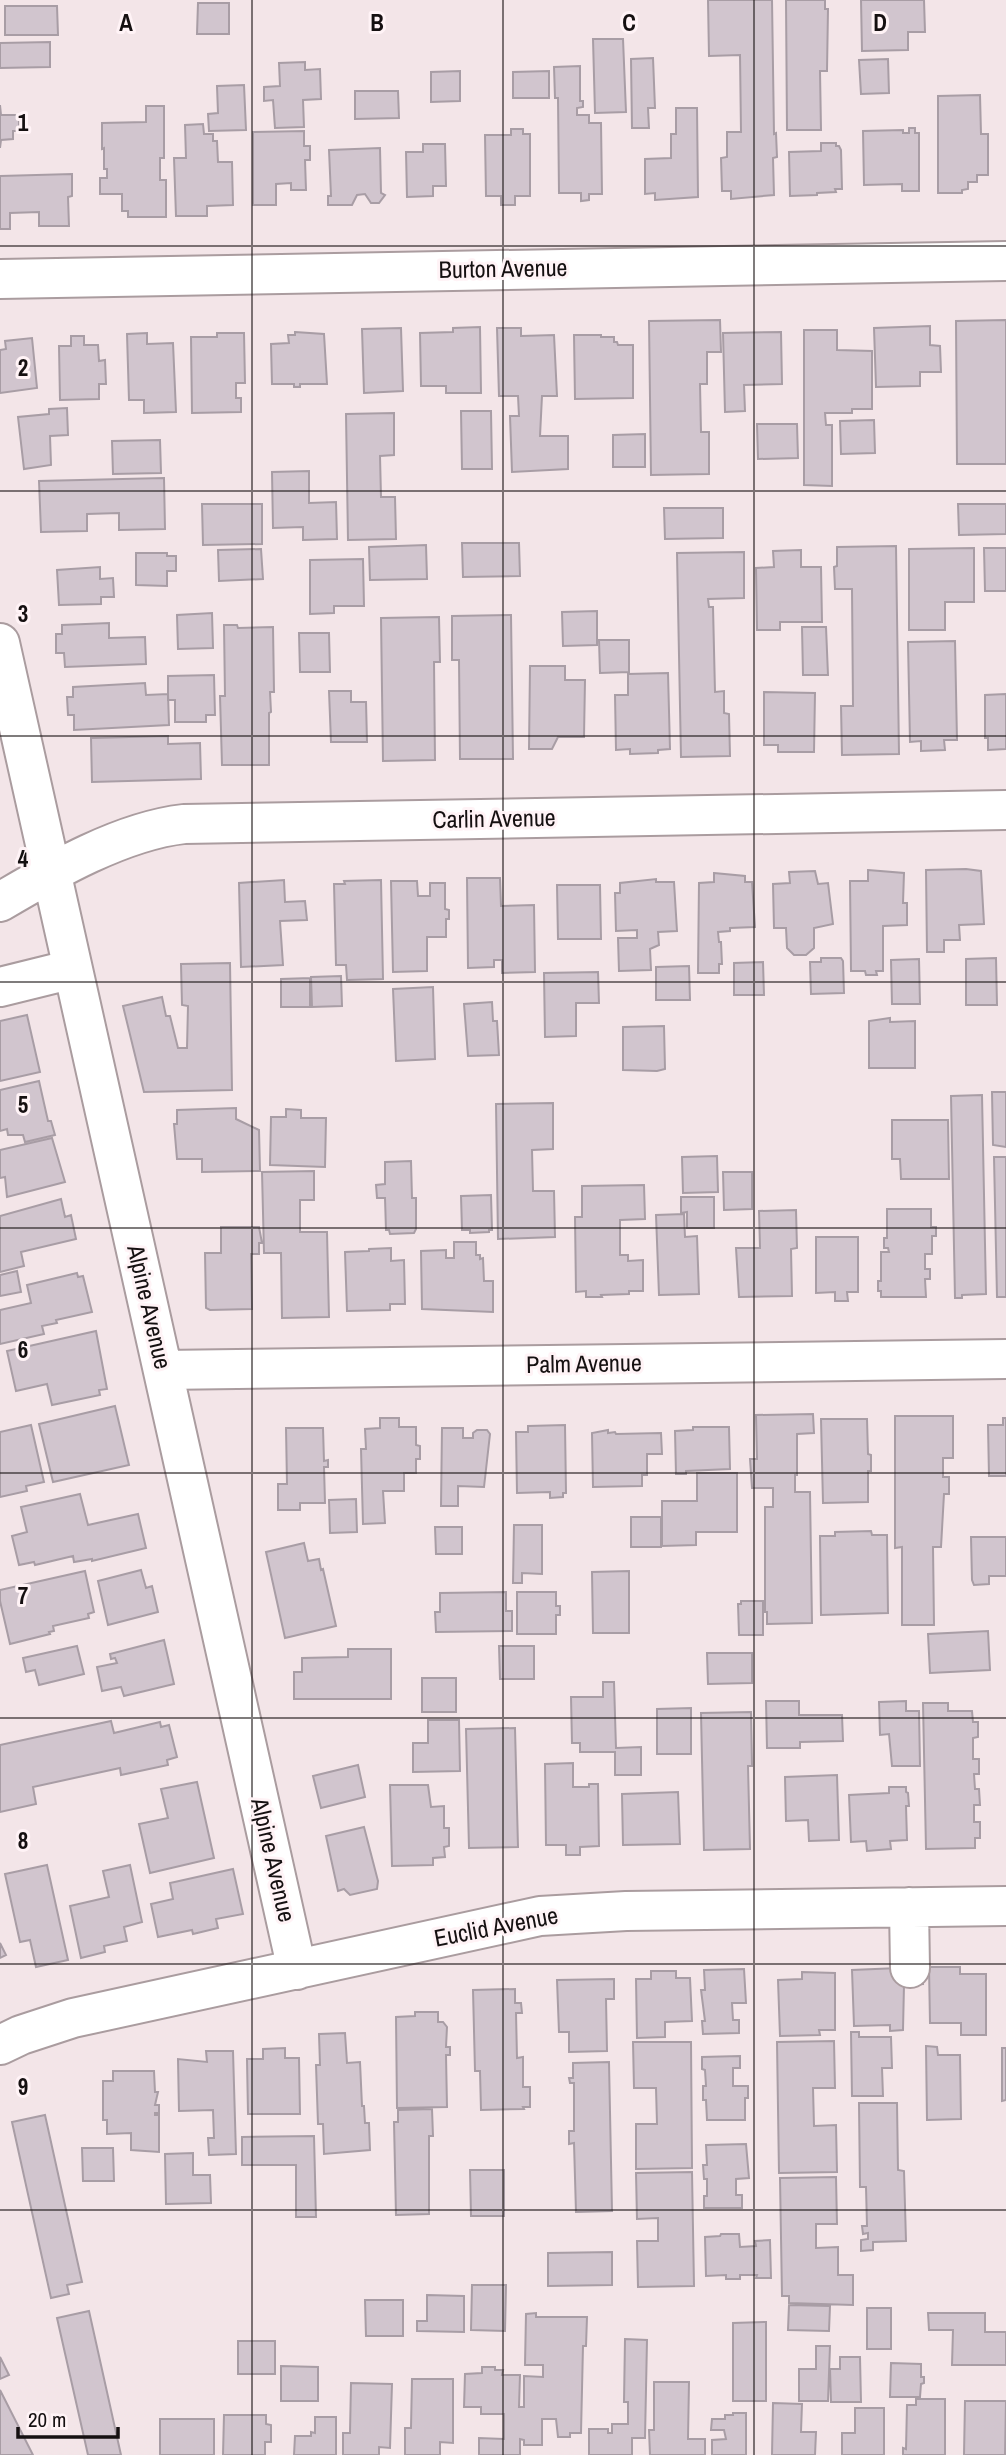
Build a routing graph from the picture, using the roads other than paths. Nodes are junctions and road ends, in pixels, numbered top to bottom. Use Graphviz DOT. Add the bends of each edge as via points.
graph roads {
  1 [pos="1006,261"];
  2 [pos="0,279"];
  3 [pos="0,643"];
  4 [pos="1006,810"];
  5 [pos="51,872"];
  6 [pos="0,902"];
  7 [pos="73,970"];
  8 [pos="0,987"];
  9 [pos="1006,1359"];
  10 [pos="163,1370"];
  11 [pos="1006,1906"];
  12 [pos="909,1907"];
  13 [pos="910,1968"];
  14 [pos="297,1970"];
  15 [pos="0,2045"];
  1 -- 2 [label="street, Burton Avenue"];
  3 -- 5 [label="street, Alpine Avenue"];
  4 -- 5 [label="street, Carlin Avenue" via="184,824 146,831"];
  5 -- 6 [label="street, Carlin Avenue"];
  5 -- 7 [label="street, Alpine Avenue"];
  7 -- 8 [label="street"];
  7 -- 10 [label="street, Alpine Avenue"];
  9 -- 10 [label="street, Palm Avenue"];
  10 -- 14 [label="street, Alpine Avenue"];
  11 -- 12 [label="street, Euclid Avenue"];
  12 -- 13 [label="street"];
  12 -- 14 [label="street, Euclid Avenue" via="553,1915"];
  14 -- 15 [label="street, Euclid Avenue" via="73,2018"];
}
